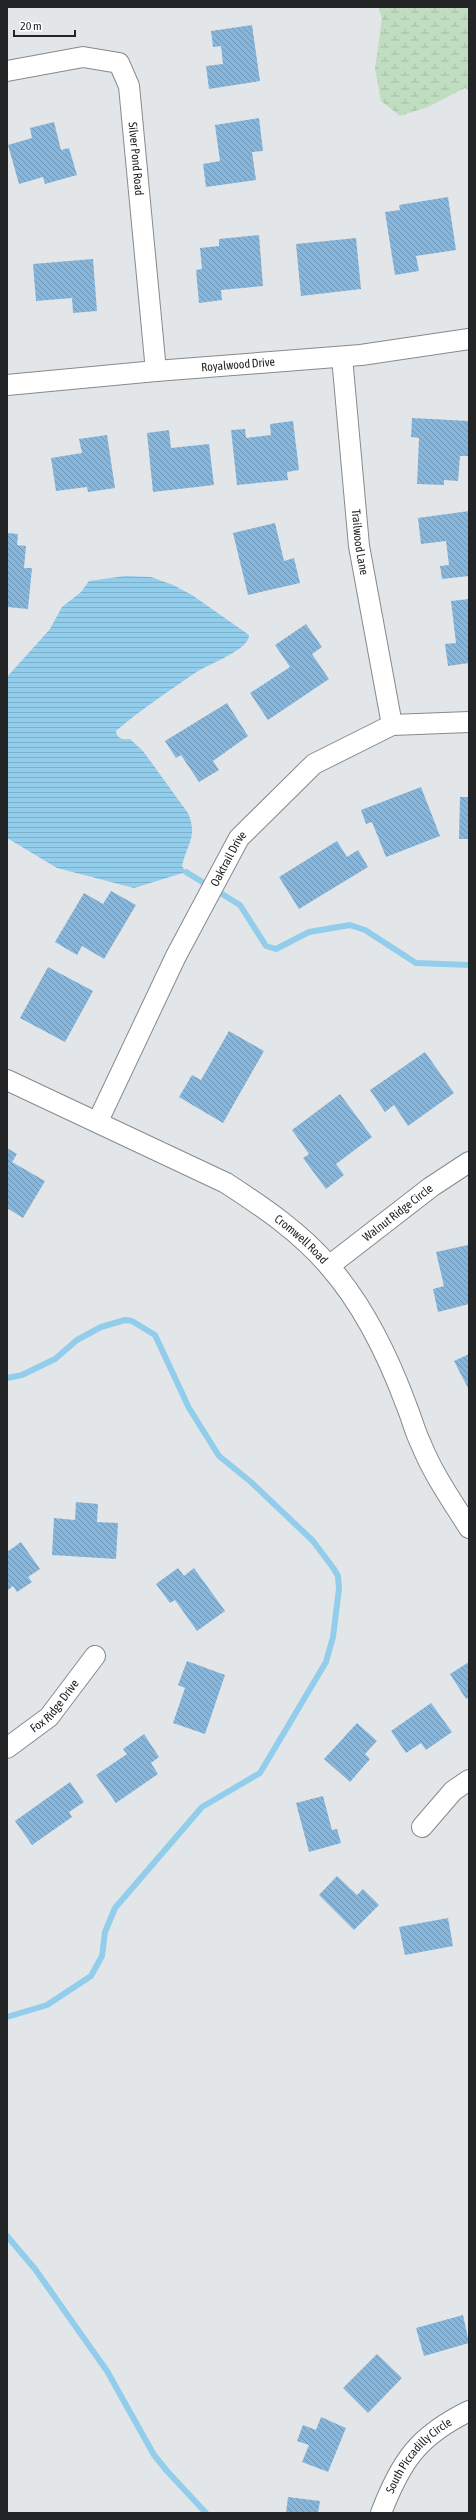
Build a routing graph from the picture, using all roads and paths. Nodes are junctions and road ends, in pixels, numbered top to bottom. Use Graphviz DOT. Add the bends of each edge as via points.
graph roads {
  1 [pos="7,71"];
  2 [pos="469,339"];
  3 [pos="342,357"];
  4 [pos="156,371"];
  5 [pos="7,385"];
  6 [pos="469,722"];
  7 [pos="392,725"];
  8 [pos="7,1080"];
  9 [pos="98,1121"];
  10 [pos="469,1162"];
  11 [pos="329,1266"];
  12 [pos="469,1528"];
  13 [pos="95,1656"];
  14 [pos="7,1748"];
  15 [pos="469,1780"];
  16 [pos="422,1827"];
  17 [pos="469,2411"];
  18 [pos="381,2513"];
  1 -- 4 [label="street, Silver Pond Road" via="82,57 119,63 129,86"];
  2 -- 3 [label="street, Royalwood Drive"];
  3 -- 4 [label="street, Royalwood Drive"];
  3 -- 7 [label="street, Trailwood Lane" via="359,546"];
  4 -- 5 [label="street, Royalwood Drive"];
  6 -- 7 [label="street, Oaktrail Drive"];
  7 -- 9 [label="street, Oaktrail Drive" via="314,764 238,838 176,956"];
  8 -- 9 [label="street, Cromwell Road"];
  9 -- 11 [label="street, Cromwell Road" via="226,1183 259,1204 292,1230"];
  10 -- 11 [label="street, Walnut Ridge Circle" via="431,1187"];
  11 -- 12 [label="street, Cromwell Road" via="357,1304 382,1348 436,1476"];
  13 -- 14 [label="street, Fox Ridge Drive" via="50,1717"];
  15 -- 16 [label="street" via="453,1791"];
  17 -- 18 [label="street, South Piccadilly Circle" via="447,2421 417,2444 394,2479"];
}
